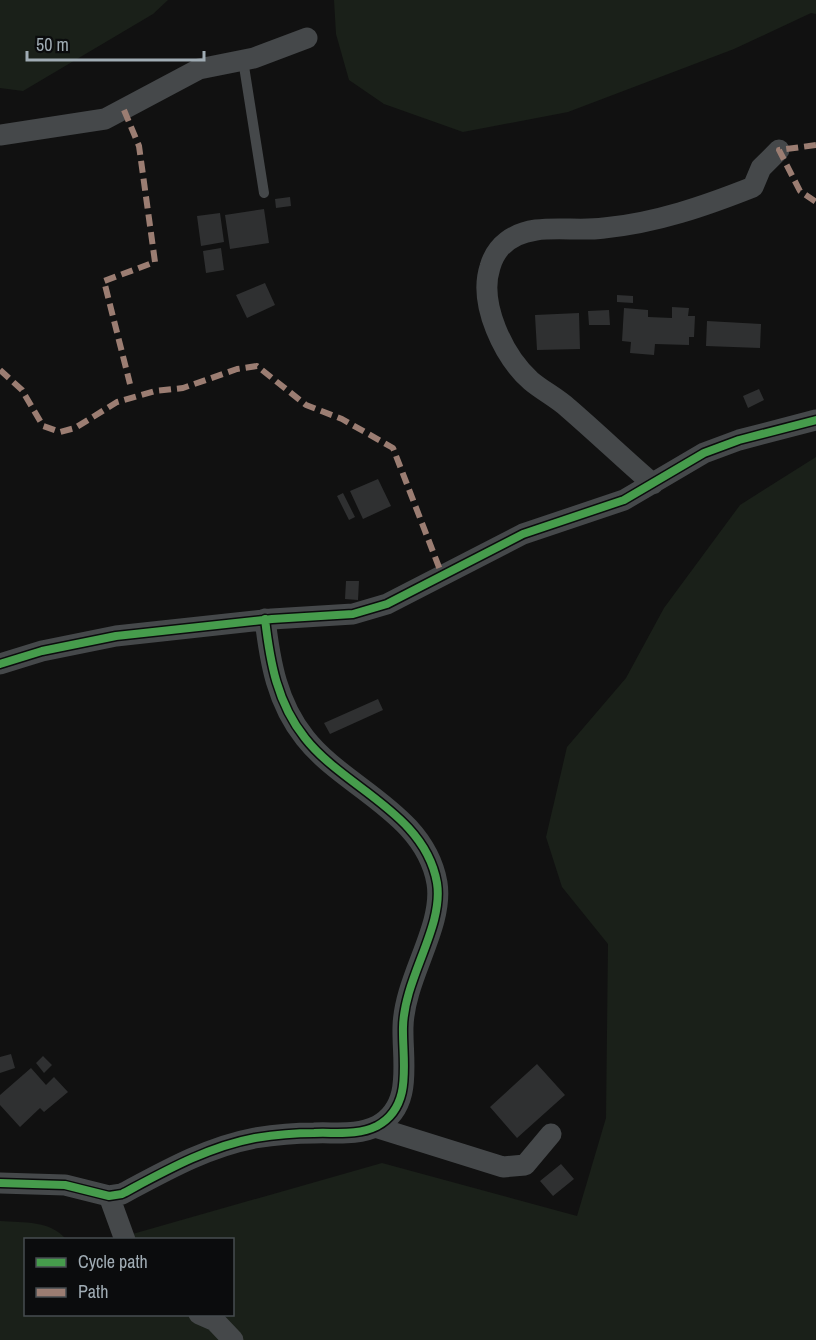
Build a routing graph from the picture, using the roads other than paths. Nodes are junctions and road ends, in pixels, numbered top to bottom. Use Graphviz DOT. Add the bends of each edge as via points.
graph roads {
  1 [pos="307,38"];
  2 [pos="243,60"];
  3 [pos="0,135"];
  4 [pos="779,150"];
  5 [pos="264,193"];
  6 [pos="816,420"];
  7 [pos="653,484"];
  8 [pos="265,619"];
  9 [pos="0,664"];
  10 [pos="375,1127"];
  11 [pos="551,1134"];
  12 [pos="0,1183"];
  13 [pos="110,1196"];
  14 [pos="125,1238"];
  15 [pos="204,1316"];
  16 [pos="232,1340"];
  1 -- 2 [label="street"];
  2 -- 3 [label="street" via="199,69 105,119"];
  2 -- 5 [label="lane"];
  4 -- 7 [label="street" via="761,168 753,187 721,200 680,214 608,228 536,230 508,239 494,255 487,277 492,319 511,360"];
  6 -- 7 [label="street" via="704,453"];
  7 -- 8 [label="street" via="624,500 523,534 387,604 353,614"];
  8 -- 9 [label="street" via="116,636"];
  8 -- 10 [label="street" via="276,684 297,728 324,757 419,840 436,882 436,912 410,982 405,1008 403,1092 391,1114"];
  10 -- 11 [label="street" via="503,1167 525,1165"];
  10 -- 13 [label="street" via="356,1133 257,1138 219,1147 122,1194"];
  12 -- 13 [label="street" via="65,1185"];
  13 -- 14 [label="street"];
  15 -- 16 [label="street" via="215,1321"];
}
